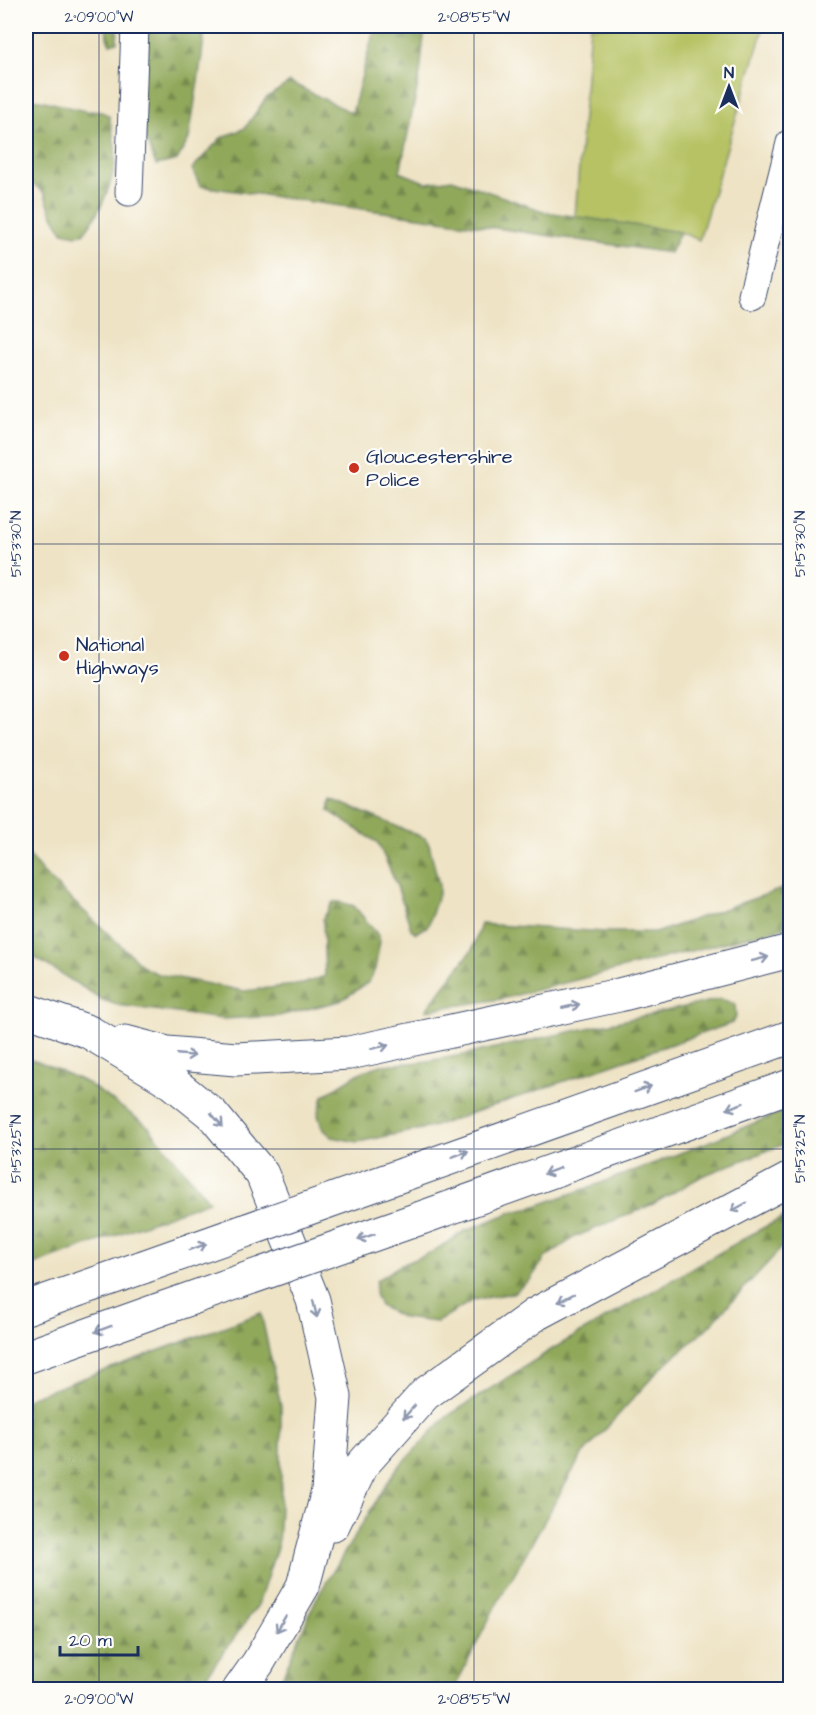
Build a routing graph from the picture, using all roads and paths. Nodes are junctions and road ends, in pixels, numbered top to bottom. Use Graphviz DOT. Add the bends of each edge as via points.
graph roads {
  1 [pos="135,26"];
  2 [pos="790,143"];
  3 [pos="129,192"];
  4 [pos="752,296"];
  5 [pos="790,951"];
  6 [pos="26,990"];
  7 [pos="26,1010"];
  8 [pos="78,1028"];
  9 [pos="790,1037"];
  10 [pos="790,1086"];
  11 [pos="790,1179"];
  12 [pos="26,1308"];
  13 [pos="26,1357"];
  14 [pos="303,1586"];
  15 [pos="239,1689"];
  1 -- 3 [label="street"];
  2 -- 4 [label="street"];
  8 -- 5 [label="highway, one-way" via="166,1053 236,1059 349,1053 619,995"];
  6 -- 8 [label="highway"];
  7 -- 8 [label="highway"];
  8 -- 14 [label="highway, one-way" via="172,1082 219,1122 262,1174 313,1300 335,1397 328,1491"];
  12 -- 9 [label="highway, one-way, bridge"];
  10 -- 13 [label="highway, one-way, bridge"];
  11 -- 14 [label="highway, one-way" via="536,1314 425,1394 362,1466"];
  14 -- 15 [label="highway, one-way"];
}
